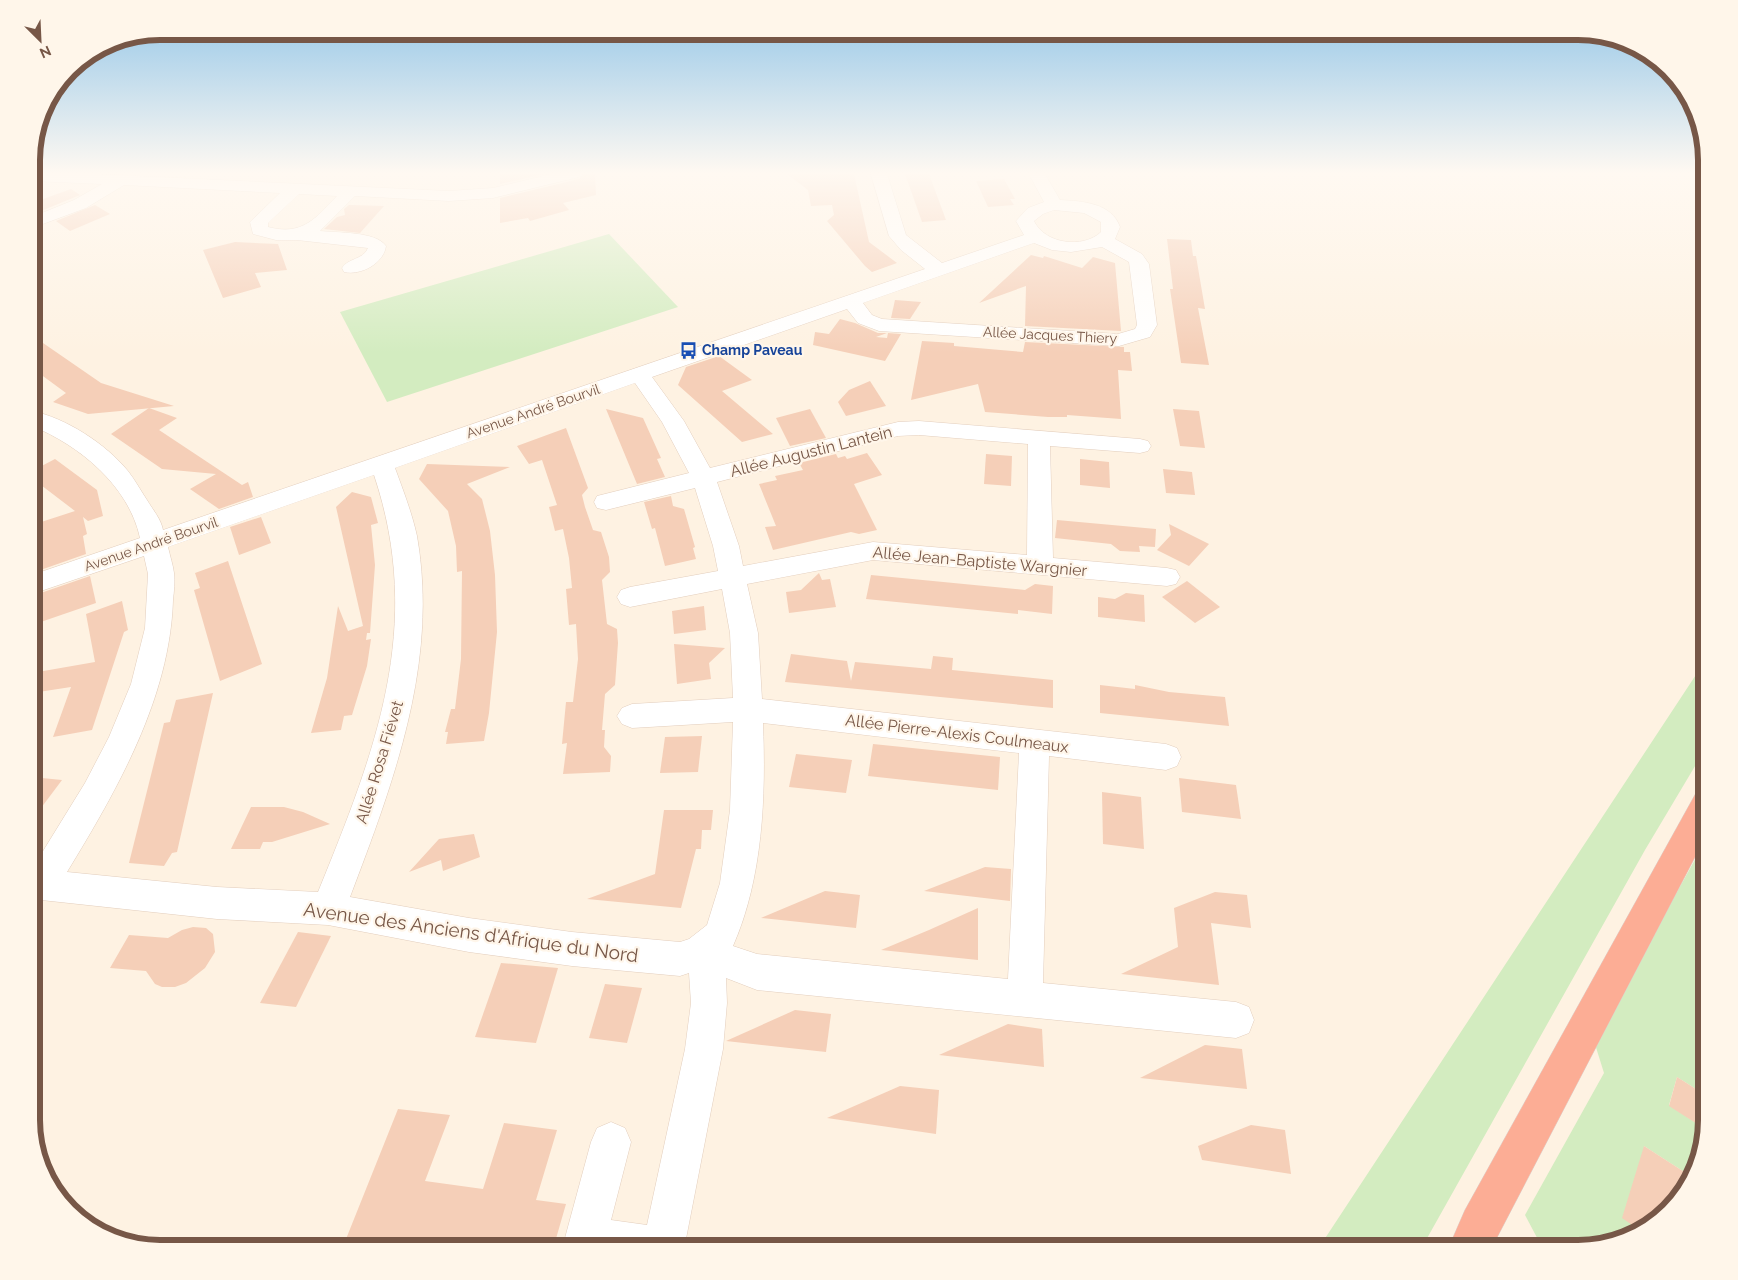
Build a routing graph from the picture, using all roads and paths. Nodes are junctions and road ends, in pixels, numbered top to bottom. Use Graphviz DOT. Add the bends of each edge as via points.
graph roads {
  1 [pos="270,234"];
  2 [pos="303,234"];
  3 [pos="897,234"];
  4 [pos="1032,234"];
  5 [pos="1110,234"];
  6 [pos="300,235"];
  7 [pos="1035,237"];
  8 [pos="1103,240"];
  9 [pos="351,268"];
  10 [pos="939,270"];
  11 [pos="851,300"];
  12 [pos="639,374"];
  13 [pos="40,422"];
  14 [pos="1039,438"];
  15 [pos="1140,446"];
  16 [pos="382,464"];
  17 [pos="703,477"];
  18 [pos="606,502"];
  19 [pos="157,542"];
  20 [pos="1040,564"];
  21 [pos="734,576"];
  22 [pos="1167,577"];
  23 [pos="40,583"];
  24 [pos="630,597"];
  25 [pos="748,709"];
  26 [pos="632,716"];
  27 [pos="1034,742"];
  28 [pos="1166,757"];
  29 [pos="1698,820"];
  30 [pos="40,878"];
  31 [pos="40,884"];
  32 [pos="328,908"];
  33 [pos="700,952"];
  34 [pos="1025,1000"];
  35 [pos="1236,1020"];
  36 [pos="610,1142"];
  37 [pos="585,1240"];
  38 [pos="664,1240"];
  39 [pos="1473,1240"];
  1 -- 6 [label="street"];
  2 -- 6 [label="street"];
  3 -- 10 [label="street"];
  4 -- 7 [label="street"];
  5 -- 8 [label="street"];
  6 -- 9 [label="street" via="367,241 376,246 376,253 367,261"];
  7 -- 8 [label="street" via="1061,246"];
  7 -- 10 [label="street, Avenue André Bourvil"];
  8 -- 11 [label="street, Allée Jacques Thiery" via="1136,258 1140,264 1147,325 1143,333 1133,337 1119,340 879,325 865,319"];
  10 -- 11 [label="street, Avenue André Bourvil"];
  11 -- 12 [label="street, Avenue André Bourvil"];
  12 -- 16 [label="street, Avenue André Bourvil"];
  12 -- 17 [label="street" via="676,427"];
  13 -- 19 [label="street" via="73,437 111,467 136,496"];
  14 -- 15 [label="street, Allée Augustin Lantein"];
  14 -- 17 [label="street, Allée Augustin Lantein" via="898,429"];
  14 -- 20 [label="street"];
  16 -- 19 [label="street, Avenue André Bourvil"];
  16 -- 32 [label="street, Allée Rosa Fiévet" via="404,536 409,619 406,652 400,696 383,761"];
  17 -- 18 [label="street, Allée Augustin Lantein"];
  17 -- 21 [label="street"];
  19 -- 23 [label="street, Avenue André Bourvil"];
  19 -- 30 [label="street" via="161,601 147,680 106,774 82,818"];
  20 -- 21 [label="street, Allée Jean-Baptiste Wargnier" via="873,551"];
  20 -- 22 [label="street, Allée Jean-Baptiste Wargnier"];
  21 -- 24 [label="street, Allée Jean-Baptiste Wargnier"];
  21 -- 25 [label="street" via="744,633"];
  25 -- 26 [label="street, Allée Pierre-Alexis Coulmeaux"];
  25 -- 27 [label="street, Allée Pierre-Alexis Coulmeaux"];
  25 -- 33 [label="street" via="748,774 737,883 721,935"];
  27 -- 28 [label="street, Allée Pierre-Alexis Coulmeaux"];
  27 -- 34 [label="street"];
  29 -- 39 [label="highway"];
  31 -- 32 [label="street, Avenue des Anciens d'Afrique du Nord" via="217,903"];
  32 -- 33 [label="street, Avenue des Anciens d'Afrique du Nord" via="469,935 572,949 667,958"];
  33 -- 34 [label="street" via="758,972"];
  33 -- 38 [label="street" via="708,977 704,1049"];
  34 -- 35 [label="street"];
  36 -- 37 [label="street"];
}
